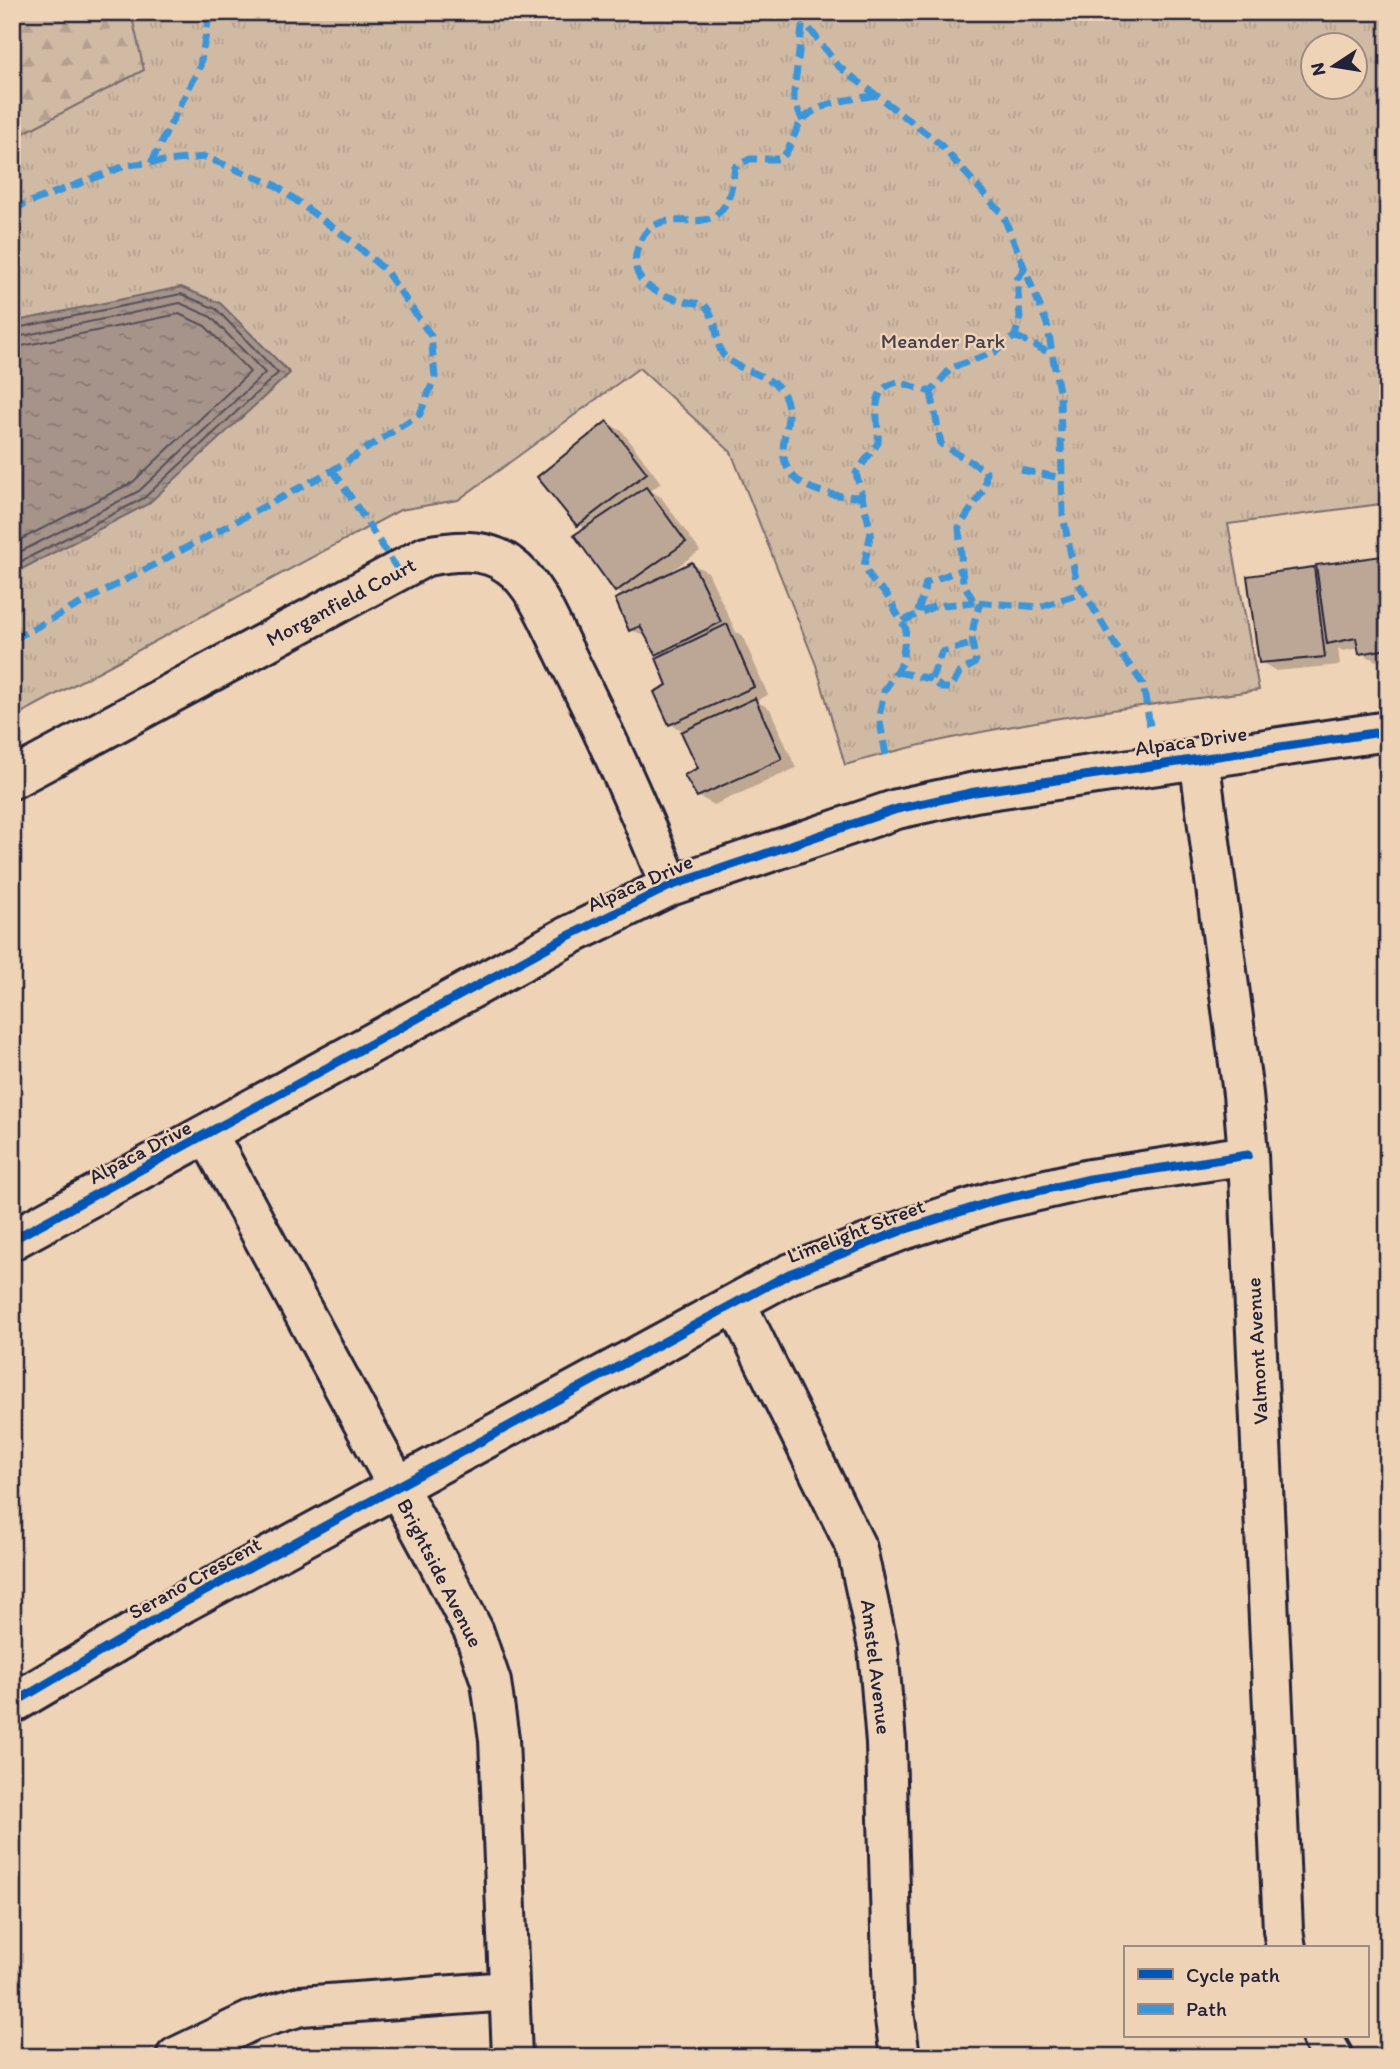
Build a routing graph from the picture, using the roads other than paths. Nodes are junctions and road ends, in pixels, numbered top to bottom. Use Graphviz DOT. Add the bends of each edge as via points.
graph roads {
  1 [pos="1388,731"];
  2 [pos="1199,757"];
  3 [pos="12,779"];
  4 [pos="670,886"];
  5 [pos="208,1135"];
  6 [pos="1248,1155"];
  7 [pos="12,1240"];
  8 [pos="737,1305"];
  9 [pos="397,1488"];
  10 [pos="12,1704"];
  11 [pos="1286,1946"];
  12 [pos="509,1990"];
  13 [pos="1322,2038"];
  14 [pos="176,2057"];
  15 [pos="512,2057"];
  16 [pos="900,2057"];
  17 [pos="1333,2057"];
  1 -- 2 [label="street, Alpaca Drive"];
  2 -- 4 [label="street, Alpaca Drive" via="897,809"];
  2 -- 6 [label="street, Valmont Avenue"];
  3 -- 4 [label="street, Morganfield Court" via="426,556 455,550 482,554 509,565 529,587 551,625"];
  4 -- 5 [label="street, Alpaca Drive" via="568,936"];
  5 -- 7 [label="street, Alpaca Drive"];
  5 -- 9 [label="street, Brightside Avenue"];
  6 -- 8 [label="street, Limelight Street" via="1090,1179 994,1201 789,1274"];
  6 -- 11 [label="street, Valmont Avenue"];
  8 -- 9 [label="street, Limelight Street"];
  8 -- 16 [label="street, Amstel Avenue" via="858,1549 878,1647 886,1743 893,2004"];
  9 -- 10 [label="street, Serano Crescent" via="160,1616"];
  9 -- 12 [label="street, Brightside Avenue" via="474,1632 491,1682 499,1739"];
  12 -- 14 [label="street" via="301,2006 251,2021"];
  12 -- 15 [label="street, Brightside Avenue"];
  13 -- 17 [label="street"];
}
